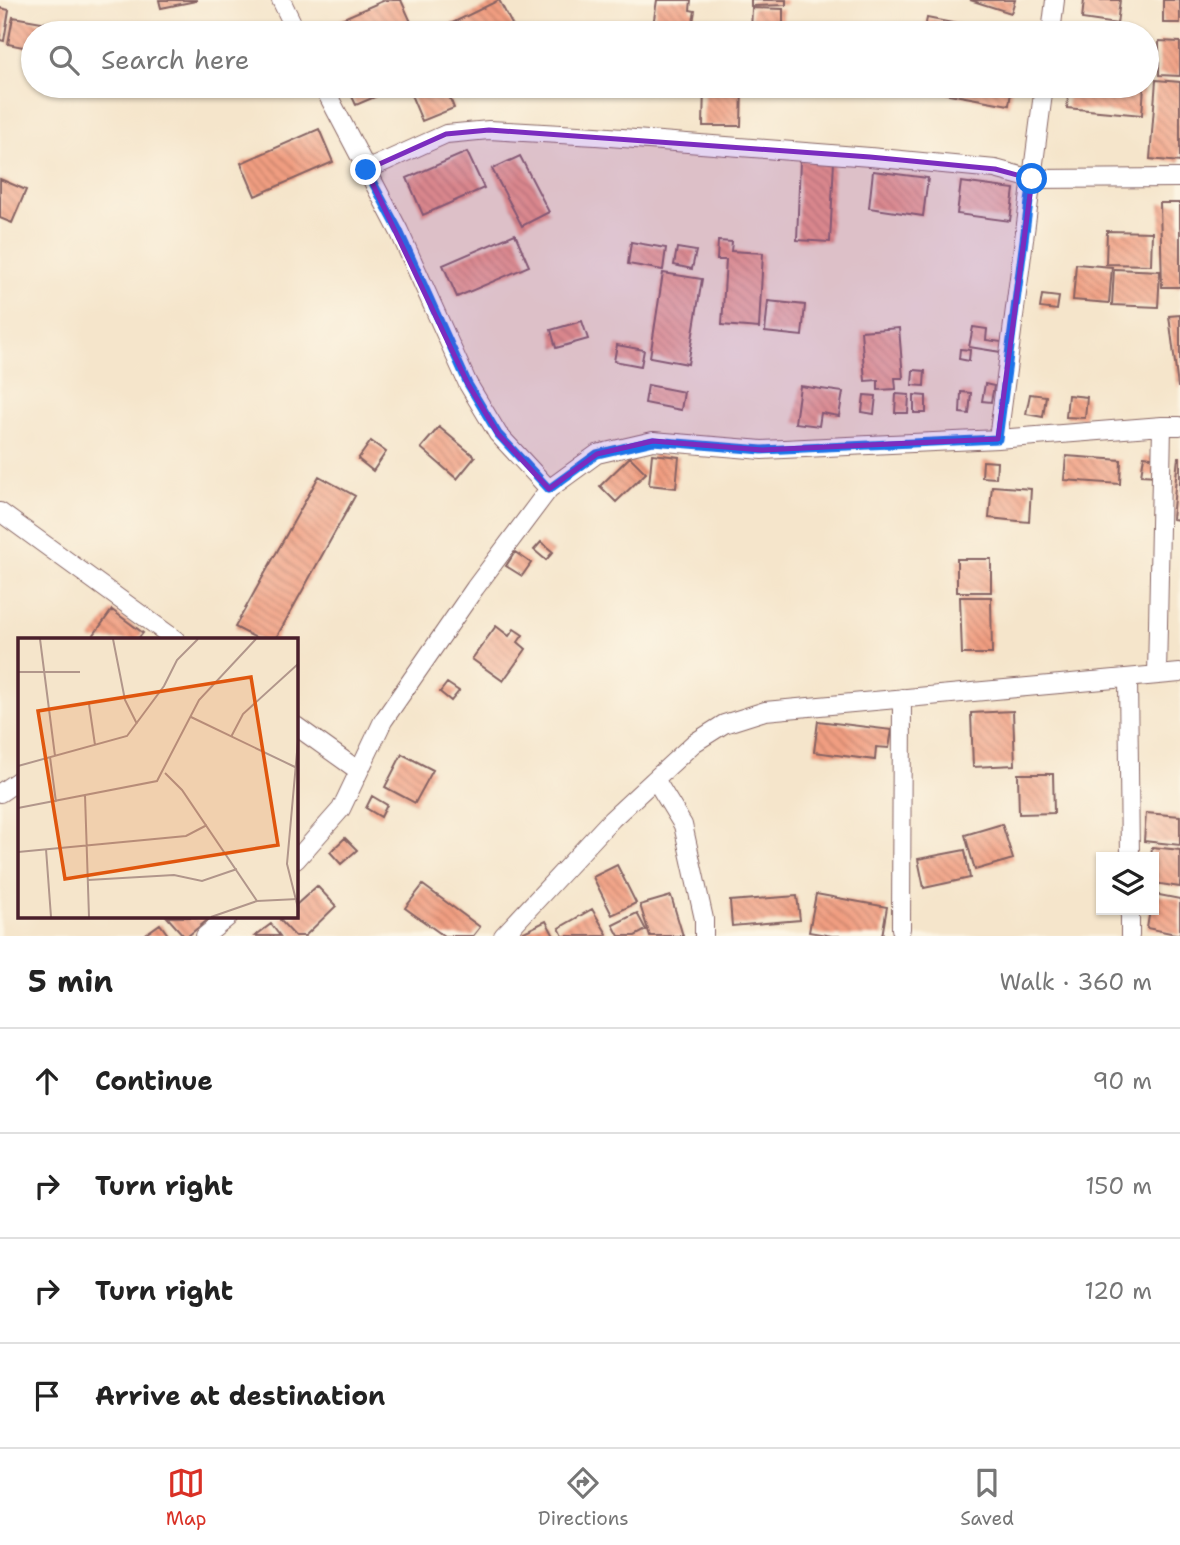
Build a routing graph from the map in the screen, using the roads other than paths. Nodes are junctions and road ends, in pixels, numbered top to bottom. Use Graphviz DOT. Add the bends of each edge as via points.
graph roads {
  1 [pos="281,0"];
  2 [pos="1055,0"];
  3 [pos="291,21"];
  4 [pos="1052,21"];
  5 [pos="329,98"];
  6 [pos="1042,98"];
  7 [pos="366,170"];
  8 [pos="1180,178"];
  9 [pos="1032,179"];
  10 [pos="1171,426"];
  11 [pos="998,439"];
  12 [pos="549,489"];
  13 [pos="0,512"];
  14 [pos="153,634"];
  15 [pos="1180,673"];
  16 [pos="1157,675"];
  17 [pos="1128,678"];
  18 [pos="902,698"];
  19 [pos="298,727"];
  20 [pos="359,771"];
  21 [pos="655,779"];
  22 [pos="18,781"];
  23 [pos="0,793"];
  24 [pos="1130,852"];
  25 [pos="298,858"];
  26 [pos="1130,915"];
  27 [pos="227,918"];
  28 [pos="901,929"];
  29 [pos="205,936"];
  30 [pos="503,936"];
  31 [pos="704,936"];
  32 [pos="1130,936"];
  1 -- 3 [label="street"];
  2 -- 4 [label="street"];
  5 -- 7 [label="street"];
  6 -- 9 [label="street"];
  7 -- 9 [label="street" via="446,134 489,130 870,157 995,169"];
  7 -- 12 [label="street" via="399,231 468,384 498,434"];
  8 -- 9 [label="street"];
  9 -- 11 [label="street"];
  10 -- 11 [label="street"];
  10 -- 16 [label="street"];
  11 -- 12 [label="street" via="762,450 653,441 597,454"];
  12 -- 20 [label="street" via="383,721"];
  13 -- 14 [label="street"];
  15 -- 16 [label="street"];
  16 -- 17 [label="street"];
  17 -- 18 [label="street"];
  17 -- 24 [label="street"];
  18 -- 21 [label="street" via="765,710 724,724 694,743"];
  18 -- 28 [label="street"];
  19 -- 20 [label="street"];
  20 -- 25 [label="street" via="341,809"];
  21 -- 30 [label="street"];
  21 -- 31 [label="street" via="683,825"];
  22 -- 23 [label="street"];
  26 -- 32 [label="street"];
  27 -- 29 [label="street"];
}
